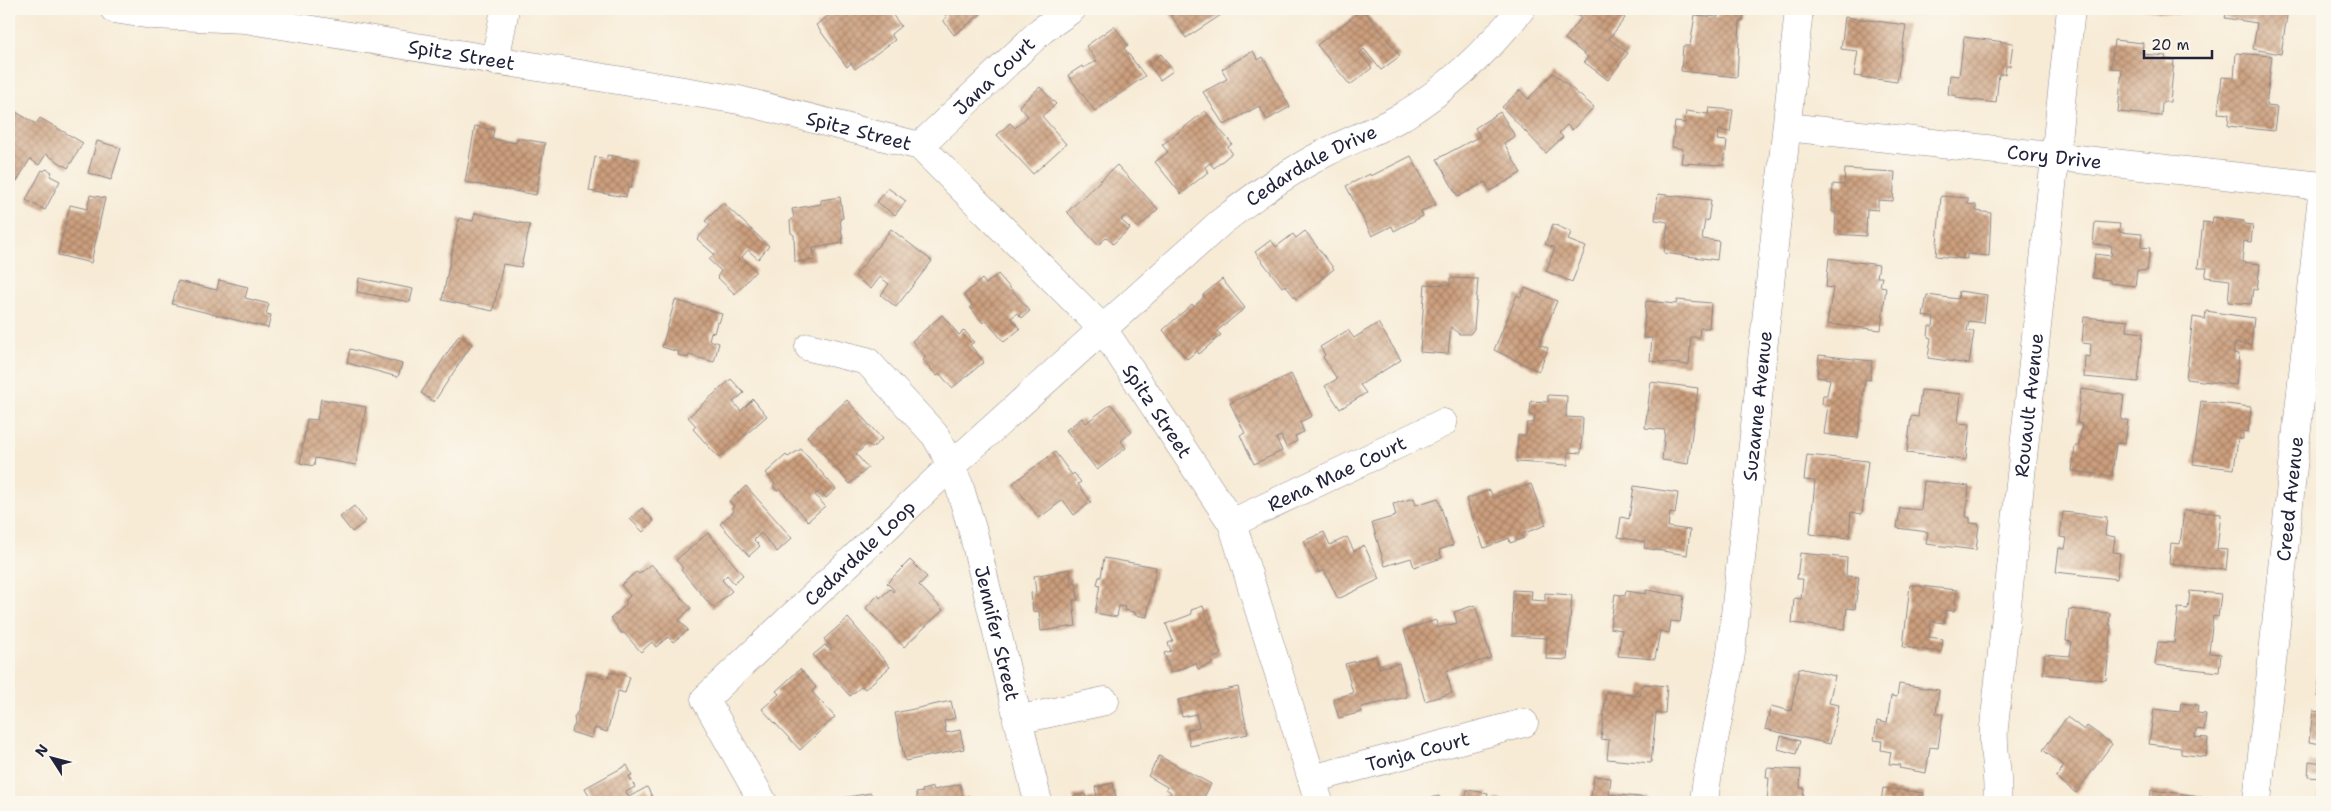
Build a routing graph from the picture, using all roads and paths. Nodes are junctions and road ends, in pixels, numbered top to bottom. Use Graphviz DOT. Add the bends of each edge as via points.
graph roads {
  1 [pos="114,9"];
  2 [pos="504,9"];
  3 [pos="1072,9"];
  4 [pos="1521,9"];
  5 [pos="1799,9"];
  6 [pos="2071,9"];
  7 [pos="245,14"];
  8 [pos="495,61"];
  9 [pos="1787,127"];
  10 [pos="920,146"];
  11 [pos="2055,157"];
  12 [pos="2322,186"];
  13 [pos="2322,196"];
  14 [pos="1104,329"];
  15 [pos="809,347"];
  16 [pos="1443,423"];
  17 [pos="951,466"];
  18 [pos="1232,524"];
  19 [pos="1104,701"];
  20 [pos="1017,720"];
  21 [pos="1524,723"];
  22 [pos="1316,791"];
  23 [pos="763,802"];
  24 [pos="1038,802"];
  25 [pos="1704,802"];
  26 [pos="1998,802"];
  27 [pos="2257,802"];
  1 -- 7 [label="street, Spitz Street" via="152,15"];
  2 -- 8 [label="street"];
  3 -- 10 [label="street, Jana Court" via="1042,30"];
  4 -- 14 [label="street, Cedardale Drive" via="1471,63 1426,100 1379,128 1305,163 1262,190 1205,235"];
  5 -- 9 [label="street, Suzanne Avenue"];
  6 -- 11 [label="street, Rouault Avenue"];
  7 -- 8 [label="street, Spitz Street"];
  8 -- 10 [label="street, Spitz Street" via="739,100"];
  9 -- 11 [label="street, Cory Drive"];
  9 -- 25 [label="street, Suzanne Avenue" via="1731,653"];
  10 -- 14 [label="street, Spitz Street"];
  11 -- 12 [label="street, Cory Drive"];
  11 -- 26 [label="street, Rouault Avenue" via="1994,727 1992,752"];
  13 -- 27 [label="street, Creed Avenue"];
  14 -- 17 [label="street, Cedardale Loop"];
  14 -- 18 [label="street, Spitz Street"];
  15 -- 17 [label="street, Jennifer Street" via="867,360 935,436"];
  16 -- 18 [label="street, Rena Mae Court"];
  17 -- 20 [label="street, Jennifer Street" via="973,532"];
  17 -- 23 [label="street, Cedardale Loop" via="705,699"];
  18 -- 22 [label="street, Spitz Street"];
  19 -- 20 [label="street"];
  20 -- 24 [label="street, Jennifer Street"];
  21 -- 22 [label="street, Tonja Court"];
}
